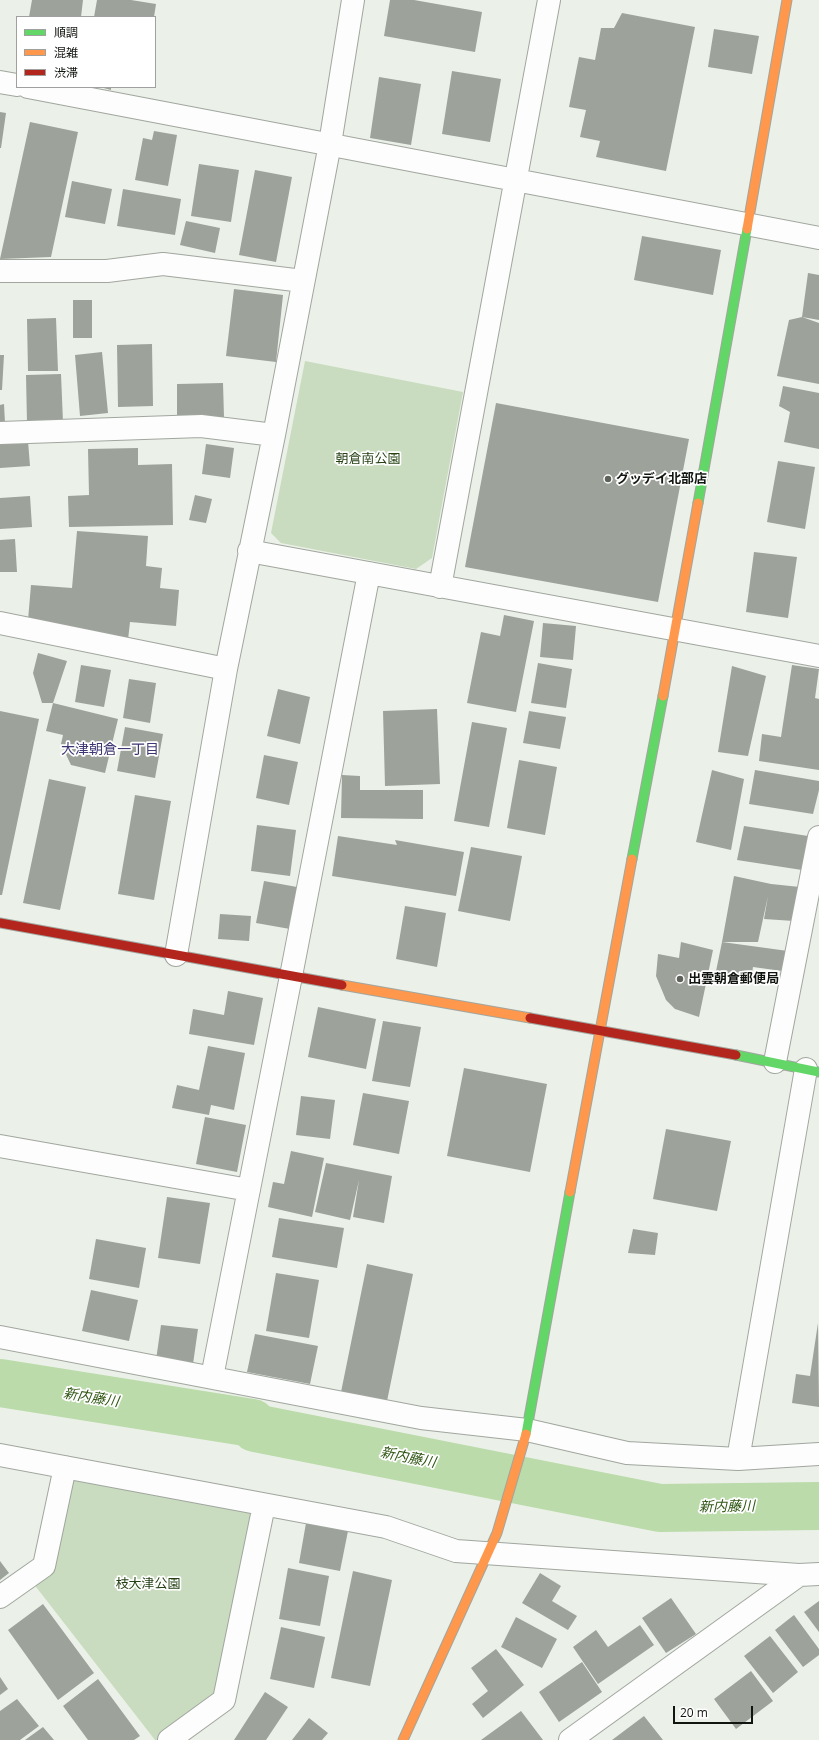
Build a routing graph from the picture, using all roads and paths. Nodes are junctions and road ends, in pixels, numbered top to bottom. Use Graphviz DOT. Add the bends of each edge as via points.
graph roads {
  1 [pos="353,0"];
  2 [pos="549,0"];
  3 [pos="787,0"];
  4 [pos="0,82"];
  5 [pos="16,85"];
  6 [pos="33,88"];
  7 [pos="330,144"];
  8 [pos="516,180"];
  9 [pos="749,225"];
  10 [pos="819,238"];
  11 [pos="0,271"];
  12 [pos="303,281"];
  13 [pos="0,433"];
  14 [pos="274,435"];
  15 [pos="249,551"];
  16 [pos="369,573"];
  17 [pos="440,587"];
  18 [pos="0,623"];
  19 [pos="676,630"];
  20 [pos="819,656"];
  21 [pos="226,669"];
  22 [pos="819,837"];
  23 [pos="0,923"];
  24 [pos="176,955"];
  25 [pos="291,976"];
  26 [pos="599,1030"];
  27 [pos="775,1062"];
  28 [pos="813,1070"];
  29 [pos="0,1146"];
  30 [pos="249,1190"];
  31 [pos="0,1337"];
  32 [pos="212,1377"];
  33 [pos="524,1439"];
  34 [pos="819,1454"];
  35 [pos="0,1455"];
  36 [pos="738,1459"];
  37 [pos="65,1467"];
  38 [pos="264,1504"];
  39 [pos="489,1553"];
  40 [pos="809,1574"];
  41 [pos="0,1597"];
  42 [pos="169,1740"];
  43 [pos="403,1740"];
  44 [pos="570,1740"];
  1 -- 7 [label="street"];
  2 -- 8 [label="street"];
  3 -- 9 [label="street"];
  4 -- 5 [label="street"];
  6 -- 7 [label="street"];
  7 -- 8 [label="street"];
  7 -- 12 [label="street"];
  8 -- 9 [label="street"];
  8 -- 17 [label="street"];
  9 -- 10 [label="street"];
  9 -- 19 [label="street"];
  11 -- 12 [label="street" via="107,271 163,264"];
  12 -- 14 [label="street"];
  13 -- 14 [label="street" via="201,426"];
  14 -- 15 [label="street"];
  15 -- 16 [label="street"];
  15 -- 21 [label="street"];
  16 -- 17 [label="street"];
  16 -- 25 [label="street"];
  17 -- 19 [label="street"];
  18 -- 21 [label="street"];
  19 -- 20 [label="street"];
  19 -- 26 [label="street"];
  21 -- 24 [label="street"];
  22 -- 27 [label="street"];
  23 -- 24 [label="street"];
  24 -- 25 [label="street"];
  25 -- 26 [label="street"];
  25 -- 30 [label="street"];
  26 -- 27 [label="street"];
  26 -- 33 [label="street"];
  27 -- 28 [label="street"];
  28 -- 36 [label="street"];
  29 -- 30 [label="street"];
  30 -- 32 [label="street"];
  31 -- 32 [label="street"];
  32 -- 33 [label="street"];
  33 -- 36 [label="street" via="628,1453"];
  33 -- 39 [label="street"];
  34 -- 36 [label="street"];
  35 -- 37 [label="street"];
  37 -- 38 [label="street"];
  37 -- 41 [label="street" via="44,1566"];
  38 -- 39 [label="street" via="386,1527 456,1551"];
  38 -- 42 [label="street" via="224,1700"];
  39 -- 40 [label="street"];
  39 -- 43 [label="street"];
  40 -- 44 [label="street"];
}
